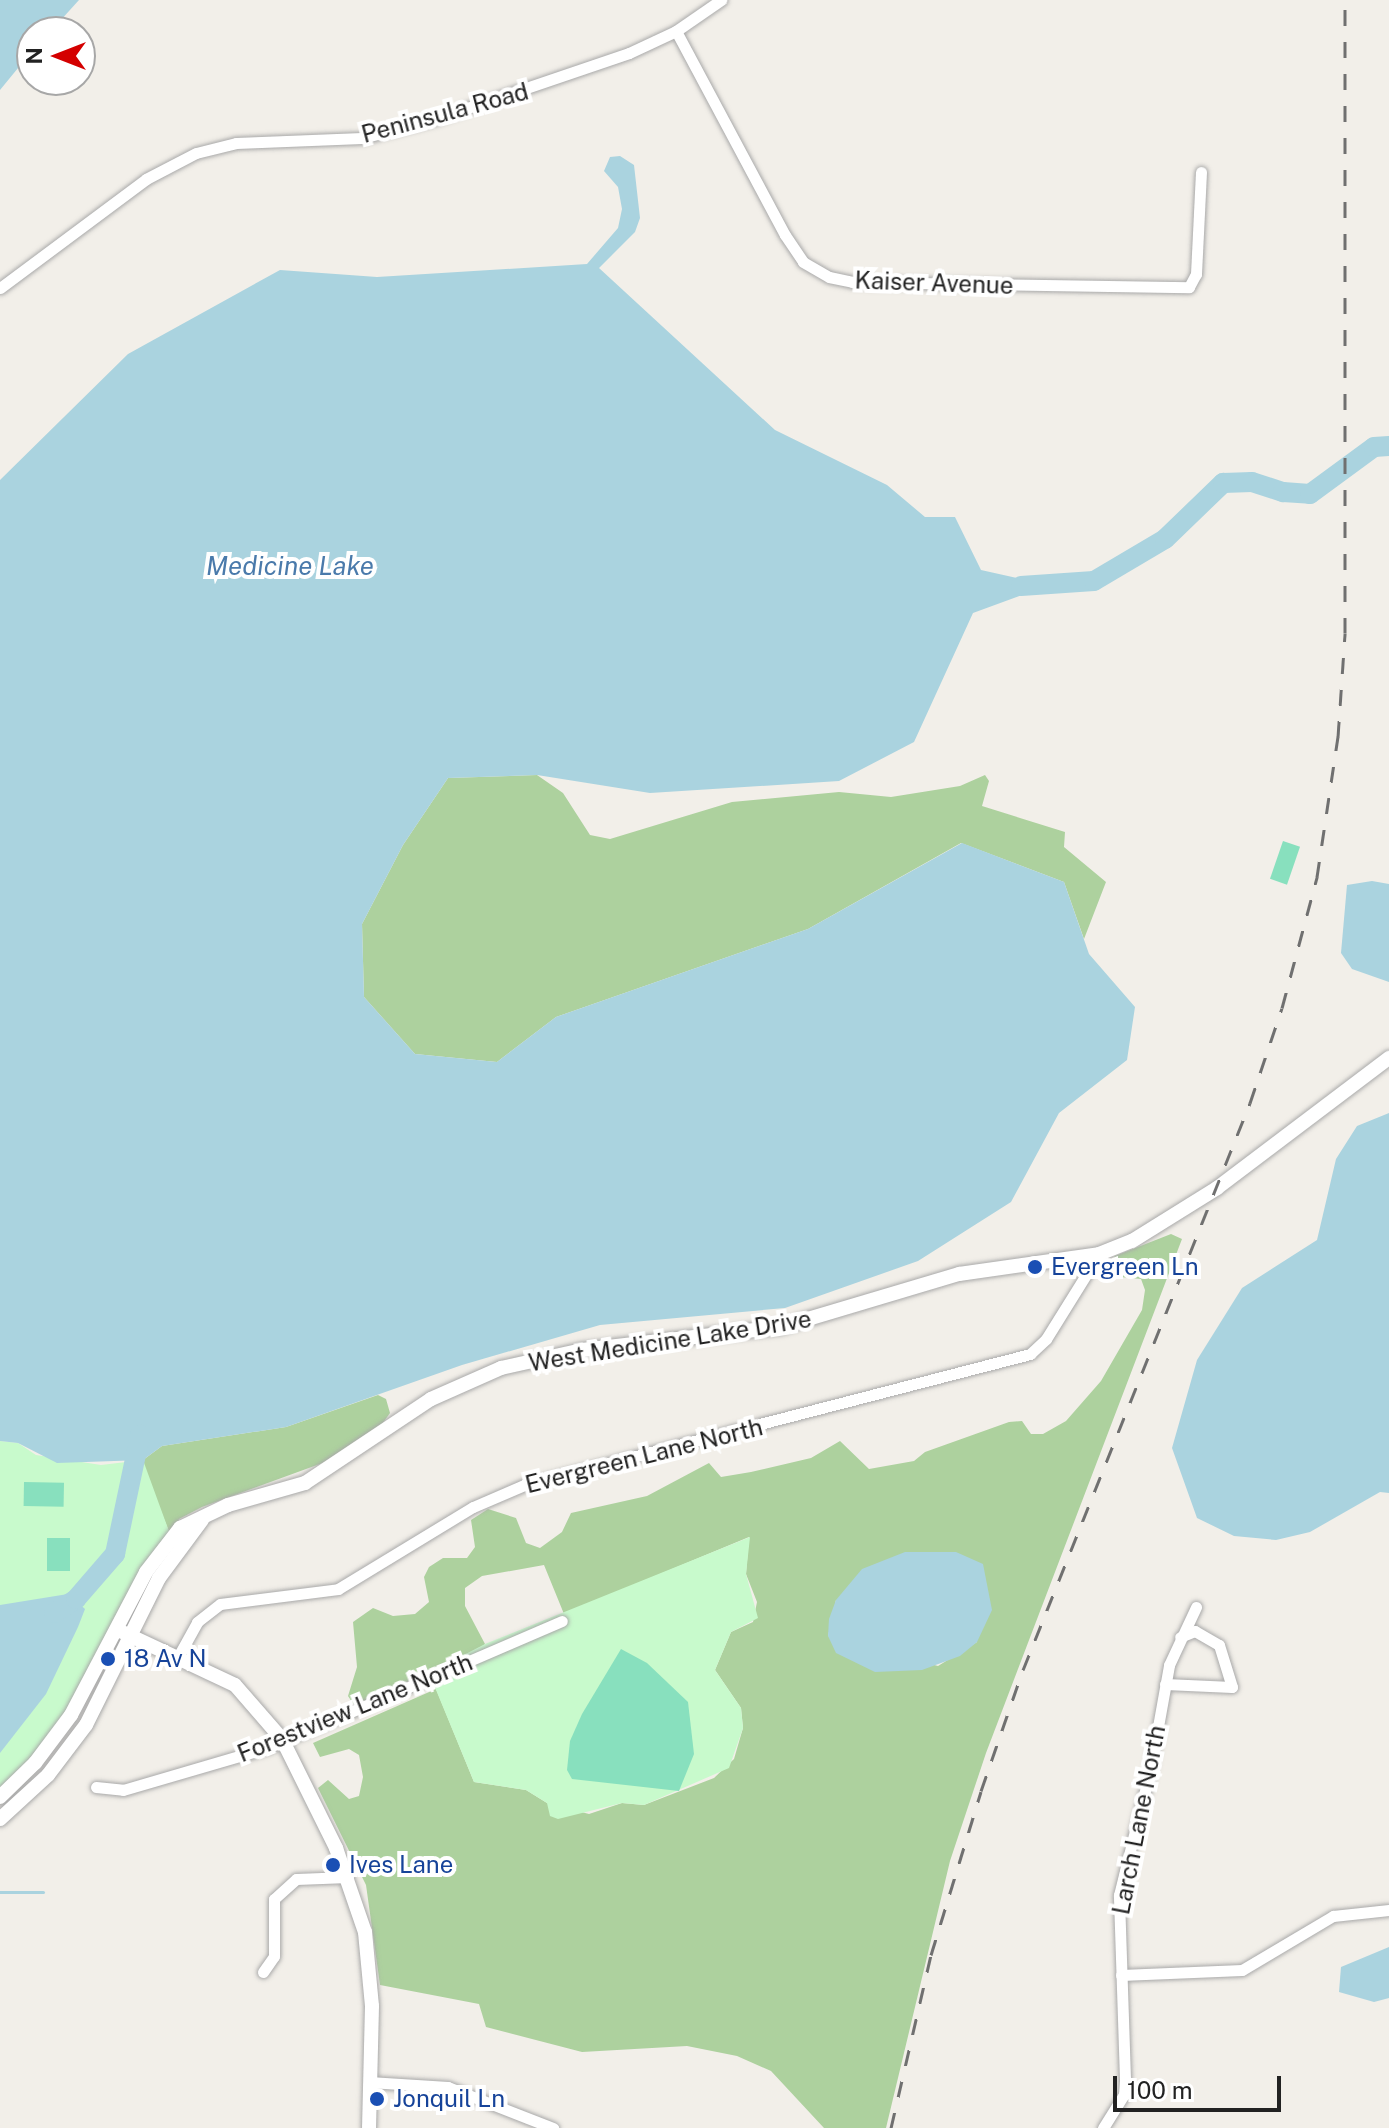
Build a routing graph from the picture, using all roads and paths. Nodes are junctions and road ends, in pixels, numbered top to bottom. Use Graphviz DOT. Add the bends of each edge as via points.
graph roads {
  1 [pos="721,0"];
  2 [pos="676,31"];
  3 [pos="1201,172"];
  4 [pos="0,288"];
  5 [pos="1389,1058"];
  6 [pos="1099,1254"];
  7 [pos="207,1514"];
  8 [pos="1196,1607"];
  9 [pos="562,1621"];
  10 [pos="118,1630"];
  11 [pos="134,1636"];
  12 [pos="1180,1638"];
  13 [pos="179,1655"];
  14 [pos="1165,1684"];
  15 [pos="282,1739"];
  16 [pos="96,1787"];
  17 [pos="0,1797"];
  18 [pos="0,1819"];
  19 [pos="348,1877"];
  20 [pos="1389,1910"];
  21 [pos="263,1972"];
  22 [pos="1121,1975"];
  23 [pos="369,2082"];
  24 [pos="369,2128"];
  25 [pos="553,2128"];
  26 [pos="1103,2128"];
  1 -- 2 [label="street, Peninsula Road"];
  2 -- 3 [label="street, Kaiser Avenue" via="785,235 803,262 829,277 866,283 1189,287 1196,274"];
  2 -- 4 [label="street, Peninsula Road" via="561,80 391,131 343,140 236,143 196,153 146,179"];
  5 -- 6 [label="street, West Medicine Lake Drive" via="1217,1188 1152,1230"];
  6 -- 7 [label="street, West Medicine Lake Drive" via="959,1274 781,1327 582,1350 501,1368 431,1399 305,1483"];
  6 -- 13 [label="street, Evergreen Lane North" via="1046,1339 1030,1354 524,1485 473,1507 338,1589 220,1604 197,1622"];
  7 -- 10 [label="street, West Medicine Lake Drive" via="170,1534"];
  7 -- 11 [label="street" via="159,1578"];
  8 -- 12 [label="street, Larch Lane North"];
  9 -- 15 [label="street, Forestview Lane North"];
  10 -- 11 [label="street"];
  10 -- 17 [label="street, West Medicine Lake Drive" via="71,1715 35,1763"];
  11 -- 13 [label="street"];
  11 -- 18 [label="street" via="86,1725 48,1775"];
  12 -- 14 [label="street, Larch Lane North"];
  12 -- 14 [label="street" via="1195,1631 1219,1645 1232,1687"];
  13 -- 15 [label="street" via="235,1685"];
  14 -- 22 [label="street, Larch Lane North" via="1119,1895"];
  15 -- 16 [label="street, Forestview Lane North" via="123,1790"];
  15 -- 19 [label="street"];
  19 -- 21 [label="street" via="296,1879 274,1899 274,1956"];
  19 -- 23 [label="street" via="370,1969"];
  20 -- 22 [label="street" via="1333,1916 1242,1970"];
  22 -- 26 [label="street, Larch Lane North" via="1124,2095"];
  23 -- 24 [label="street"];
  23 -- 25 [label="street" via="448,2087"];
}
